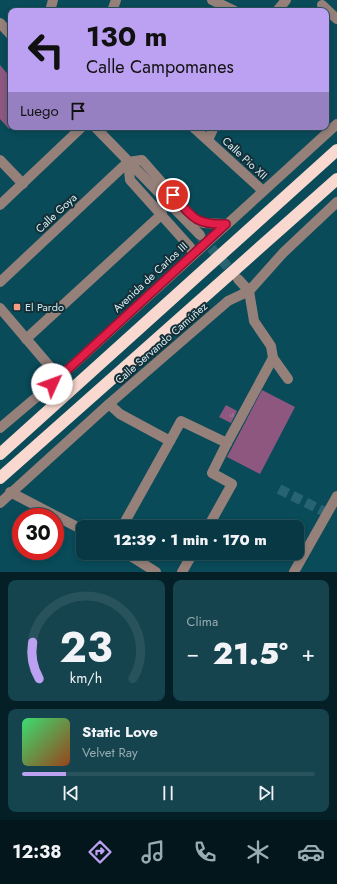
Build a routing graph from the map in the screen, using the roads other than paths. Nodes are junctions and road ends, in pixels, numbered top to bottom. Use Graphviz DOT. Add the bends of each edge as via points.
graph roads {
  1 [pos="212,0"];
  2 [pos="286,0"];
  3 [pos="322,5"];
  4 [pos="229,8"];
  5 [pos="279,8"];
  6 [pos="325,8"];
  7 [pos="329,12"];
  8 [pos="337,19"];
  9 [pos="0,23"];
  10 [pos="8,32"];
  11 [pos="337,124"];
  12 [pos="79,130"];
  13 [pos="98,130"];
  14 [pos="196,130"];
  15 [pos="213,130"];
  16 [pos="208,140"];
  17 [pos="337,150"];
  18 [pos="0,160"];
  19 [pos="128,162"];
  20 [pos="337,179"];
  21 [pos="23,184"];
  22 [pos="263,191"];
  23 [pos="337,202"];
  24 [pos="0,205"];
  25 [pos="162,214"];
  26 [pos="226,224"];
  27 [pos="200,236"];
  28 [pos="193,253"];
  29 [pos="238,279"];
  30 [pos="0,282"];
  31 [pos="249,291"];
  32 [pos="0,308"];
  33 [pos="26,339"];
  34 [pos="273,358"];
  35 [pos="288,379"];
  36 [pos="52,384"];
  37 [pos="109,404"];
  38 [pos="1,425"];
  39 [pos="170,441"];
  40 [pos="227,444"];
  41 [pos="0,454"];
  42 [pos="0,478"];
  43 [pos="10,492"];
  44 [pos="337,496"];
  45 [pos="0,503"];
  46 [pos="126,520"];
  47 [pos="212,520"];
  48 [pos="76,526"];
  49 [pos="137,560"];
  50 [pos="189,560"];
  51 [pos="156,572"];
  52 [pos="182,572"];
  53 [pos="294,572"];
  1 -- 4 [label="street"];
  2 -- 5 [label="street"];
  3 -- 6 [label="street"];
  7 -- 8 [label="street"];
  9 -- 10 [label="street"];
  11 -- 22 [label="street, Avenida de Carlos III"];
  12 -- 21 [label="street"];
  13 -- 19 [label="street"];
  14 -- 16 [label="street, Calle Pio XII"];
  15 -- 16 [label="street"];
  16 -- 22 [label="street, Calle Pio XII"];
  17 -- 41 [label="highway"];
  18 -- 21 [label="street"];
  19 -- 25 [label="street" via="130,180"];
  19 -- 26 [label="street" via="142,160 194,219 204,223"];
  19 -- 27 [label="street"];
  19 -- 30 [label="street, Calle Goya"];
  20 -- 42 [label="highway"];
  21 -- 24 [label="street"];
  22 -- 26 [label="street, Avenida de Carlos III"];
  23 -- 31 [label="street, Calle Servando Camúñez" via="283,253"];
  25 -- 28 [label="street"];
  25 -- 33 [label="street"];
  26 -- 28 [label="street, Avenida de Carlos III"];
  28 -- 36 [label="street, Avenida de Carlos III"];
  29 -- 31 [label="street"];
  31 -- 34 [label="street" via="254,321 271,346"];
  31 -- 37 [label="street, Calle Servando Camúñez" via="228,301"];
  32 -- 33 [label="street"];
  33 -- 36 [label="street" via="52,369"];
  34 -- 35 [label="street"];
  34 -- 40 [label="street"];
  36 -- 38 [label="street, Avenida de Carlos III"];
  37 -- 39 [label="street" via="120,414"];
  37 -- 43 [label="street, Calle Servando Camúñez"];
  39 -- 40 [label="street" via="181,421"];
  39 -- 46 [label="street"];
  40 -- 47 [label="street" via="212,473 232,484"];
  43 -- 45 [label="street, Calle Servando Camúñez"];
  43 -- 48 [label="street"];
  44 -- 53 [label="street"];
  49 -- 51 [label="street"];
  50 -- 52 [label="street"];
}
